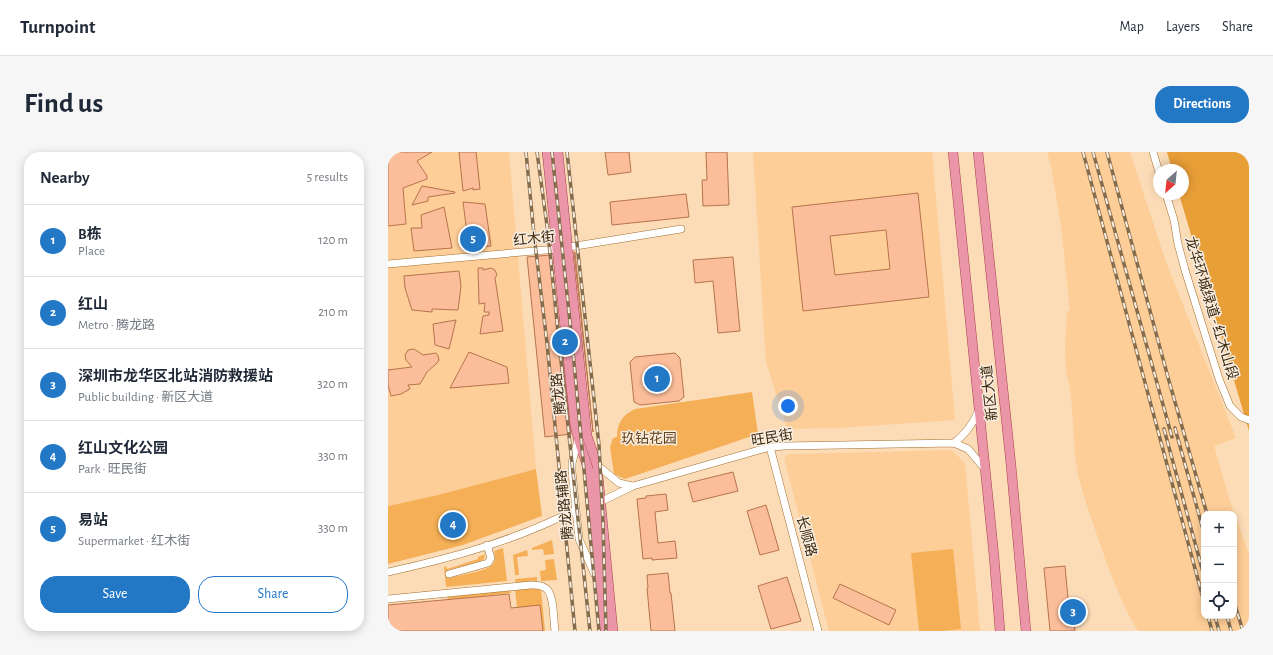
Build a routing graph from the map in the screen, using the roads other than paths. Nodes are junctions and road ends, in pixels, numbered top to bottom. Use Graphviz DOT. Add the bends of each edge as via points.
graph roads {
  1 [pos="547,152"];
  2 [pos="558,152"];
  3 [pos="953,152"];
  4 [pos="978,152"];
  5 [pos="1153,152"];
  6 [pos="1157,164"];
  7 [pos="1168,200"];
  8 [pos="681,229"];
  9 [pos="568,248"];
  10 [pos="557,249"];
  11 [pos="388,264"];
  12 [pos="979,410"];
  13 [pos="1249,420"];
  14 [pos="578,440"];
  15 [pos="954,443"];
  16 [pos="770,447"];
  17 [pos="597,465"];
  18 [pos="984,468"];
  19 [pos="633,486"];
  20 [pos="602,501"];
  21 [pos="575,510"];
  22 [pos="488,545"];
  23 [pos="388,572"];
  24 [pos="449,574"];
  25 [pos="601,589"];
  26 [pos="388,599"];
  27 [pos="555,631"];
  28 [pos="605,631"];
  29 [pos="614,631"];
  30 [pos="818,631"];
  31 [pos="1000,631"];
  32 [pos="1026,631"];
  1 -- 10 [label="main road, 腾龙路"];
  2 -- 9 [label="main road, 腾龙路"];
  3 -- 12 [label="main road, 新区大道"];
  4 -- 32 [label="main road, 新区大道"];
  5 -- 6 [label="street"];
  7 -- 13 [label="street, 龙华环城绿道 - 红木山段" via="1185,270 1219,378 1230,406 1241,417"];
  8 -- 9 [label="street, 红木街"];
  9 -- 10 [label="street, 红木街"];
  9 -- 17 [label="main road, 腾龙路" via="587,436"];
  10 -- 11 [label="street, 红木街"];
  10 -- 14 [label="main road, 腾龙路"];
  12 -- 15 [label="street" via="969,429"];
  12 -- 18 [label="main road, 新区大道"];
  14 -- 21 [label="street, 腾龙路辅路" via="572,463"];
  14 -- 25 [label="main road, 腾龙路" via="590,476"];
  15 -- 16 [label="street, 旺民街"];
  15 -- 18 [label="street" via="968,449"];
  16 -- 19 [label="street, 旺民街"];
  16 -- 30 [label="street, 长顺路"];
  17 -- 19 [label="street" via="619,483"];
  17 -- 20 [label="main road, 腾龙路"];
  18 -- 31 [label="main road, 新区大道"];
  19 -- 20 [label="street, 旺民街"];
  20 -- 29 [label="main road, 腾龙路"];
  21 -- 22 [label="street" via="552,522"];
  21 -- 25 [label="street, 腾龙路辅路" via="578,539"];
  22 -- 23 [label="street"];
  22 -- 24 [label="street" via="491,558 488,564"];
  25 -- 28 [label="main road, 腾龙路"];
  26 -- 27 [label="street" via="541,585 551,596"];
}
